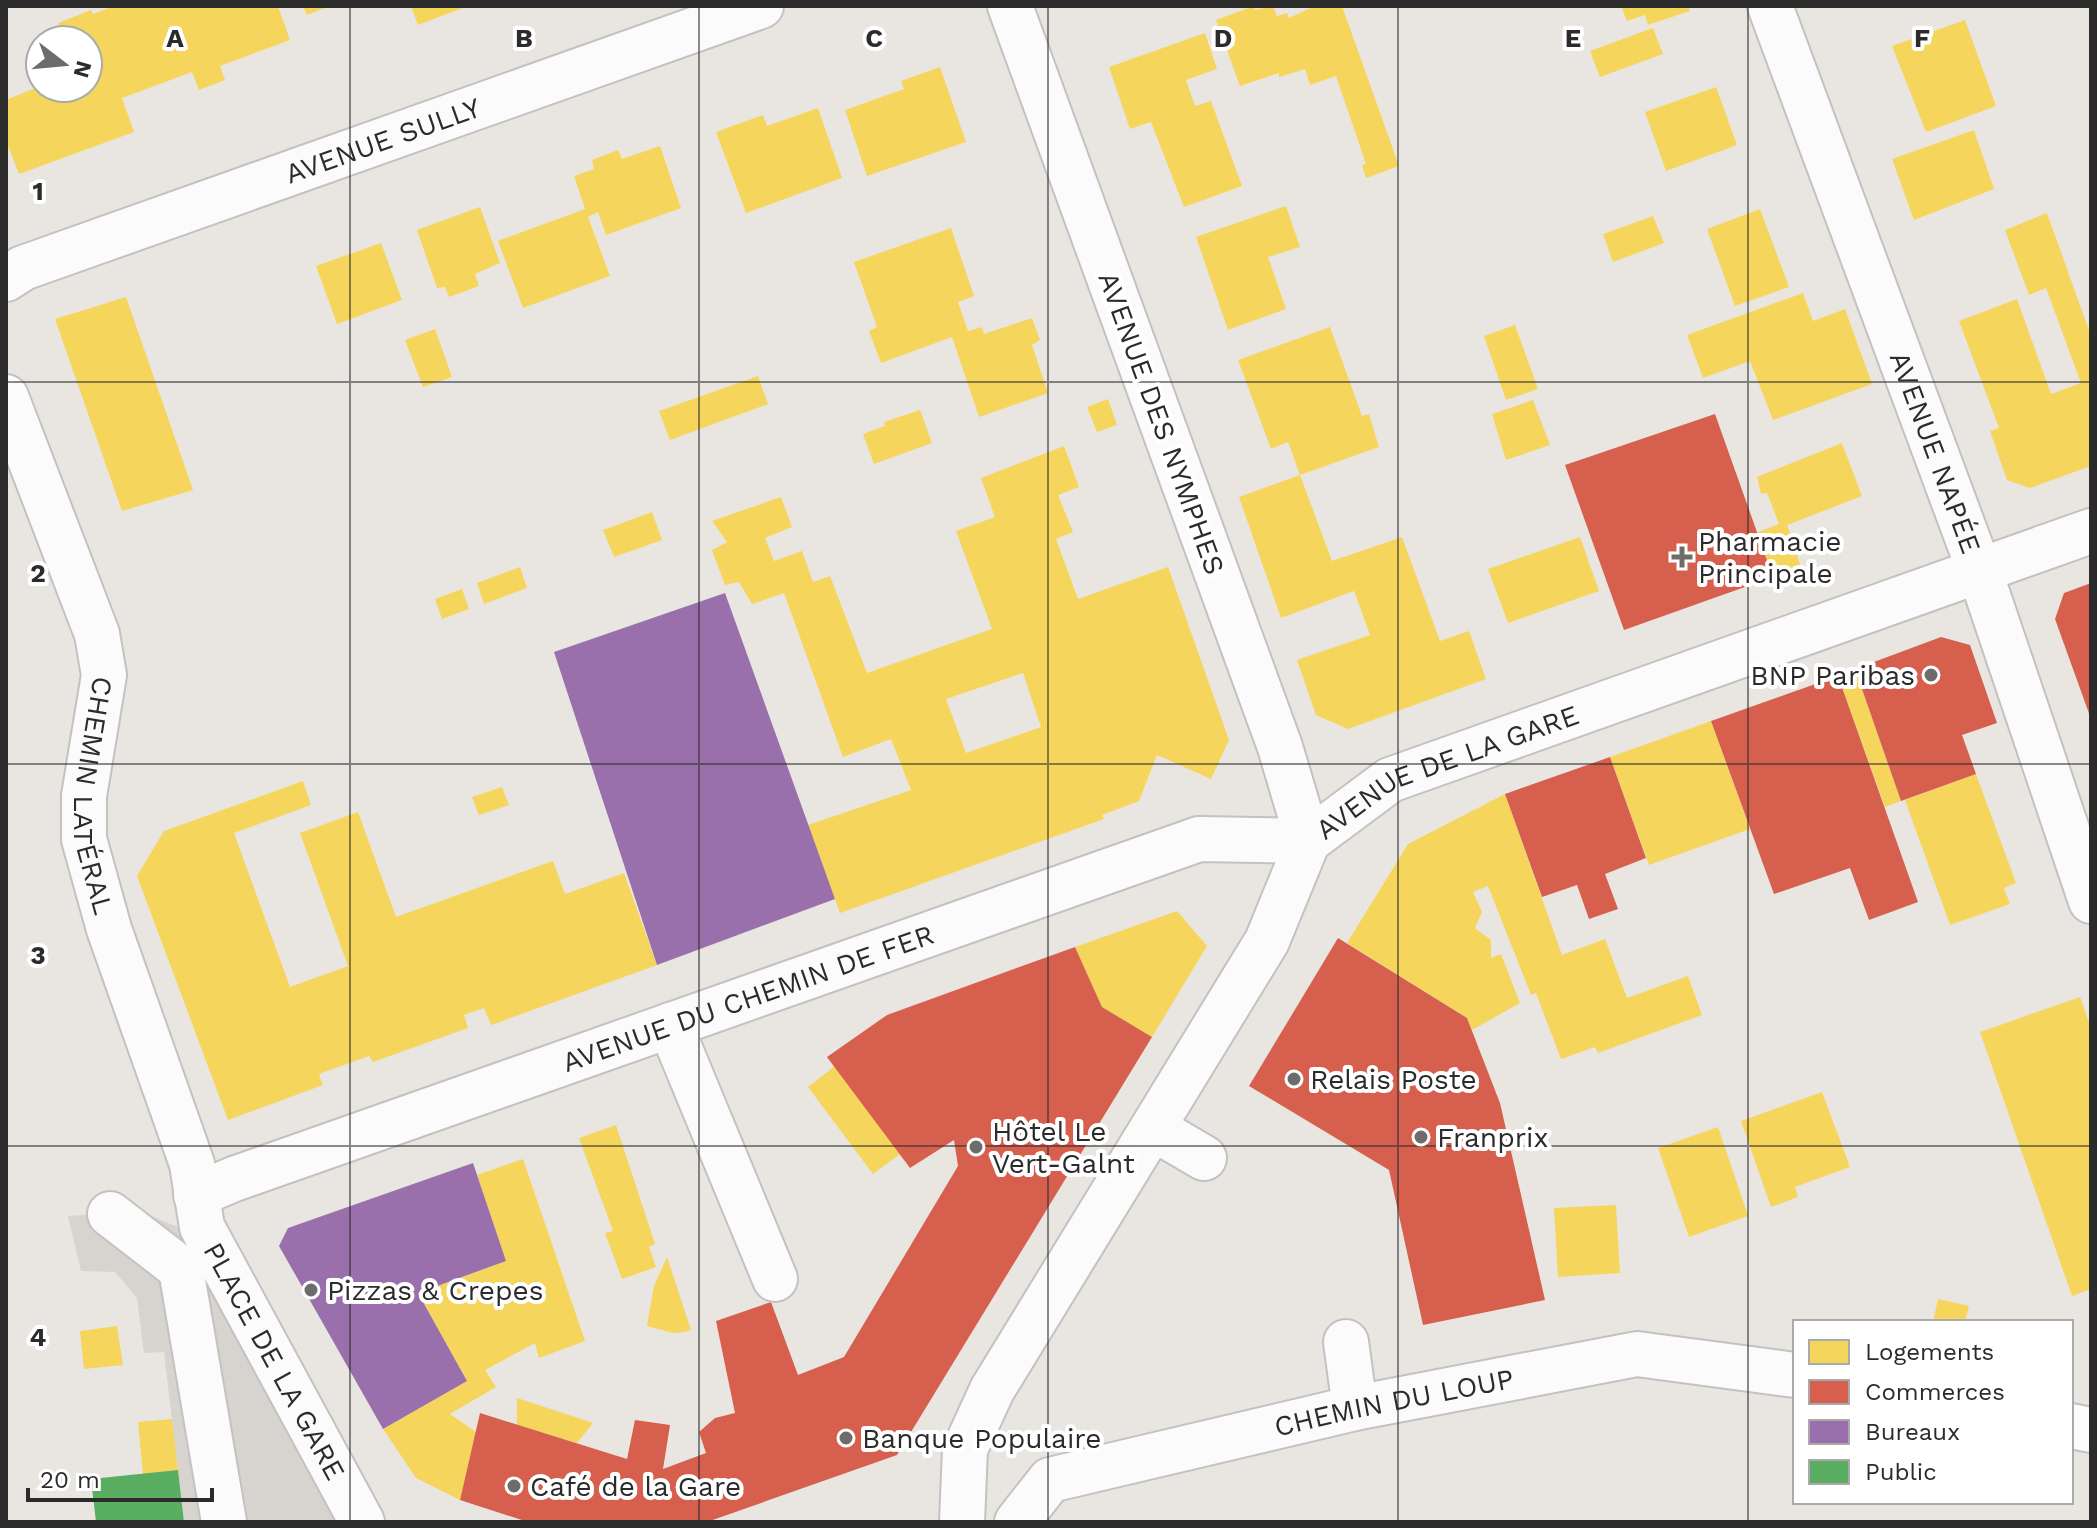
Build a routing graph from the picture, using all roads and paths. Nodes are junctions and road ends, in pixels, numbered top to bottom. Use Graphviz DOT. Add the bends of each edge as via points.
graph roads {
  1 [pos="761,6"];
  2 [pos="1010,6"];
  3 [pos="1770,6"];
  4 [pos="6,279"];
  5 [pos="6,397"];
  6 [pos="2091,531"];
  7 [pos="1980,572"];
  8 [pos="1308,841"];
  9 [pos="2091,901"];
  10 [pos="670,1025"];
  11 [pos="1153,1128"];
  12 [pos="1204,1158"];
  13 [pos="196,1195"];
  14 [pos="110,1214"];
  15 [pos="775,1279"];
  16 [pos="1346,1342"];
  17 [pos="1793,1375"];
  18 [pos="1355,1408"];
  19 [pos="224,1522"];
  20 [pos="362,1522"];
  21 [pos="962,1522"];
  22 [pos="1017,1522"];
  1 -- 4 [label="street, AVENUE SULLY" via="23,268"];
  2 -- 8 [label="street, AVENUE DES NYMPHES" via="1280,747"];
  3 -- 7 [label="street, AVENUE NAPÉE"];
  5 -- 13 [label="street, CHEMIN LATÉRAL" via="97,634 104,675 84,796 84,839 109,929 181,1127"];
  6 -- 7 [label="street, AVENUE DE LA GARE"];
  7 -- 8 [label="street, AVENUE DE LA GARE" via="1390,780"];
  7 -- 9 [label="street, AVENUE NAPÉE"];
  8 -- 10 [label="street, AVENUE DU CHEMIN DE FER" via="1199,839"];
  8 -- 11 [label="street, AVENUE DE LA GARE" via="1267,941"];
  10 -- 13 [label="street, AVENUE DU CHEMIN DE FER"];
  10 -- 15 [label="street"];
  11 -- 12 [label="street"];
  11 -- 21 [label="street, AVENUE DE LA GARE" via="992,1390 965,1449"];
  13 -- 20 [label="street, PLACE DE LA GARE" via="202,1227"];
  14 -- 19 [label="street" via="191,1264"];
  16 -- 18 [label="street"];
  17 -- 18 [label="street, CHEMIN DU LOUP" via="1637,1354"];
  18 -- 22 [label="street, CHEMIN DU LOUP" via="1050,1480"];
}
